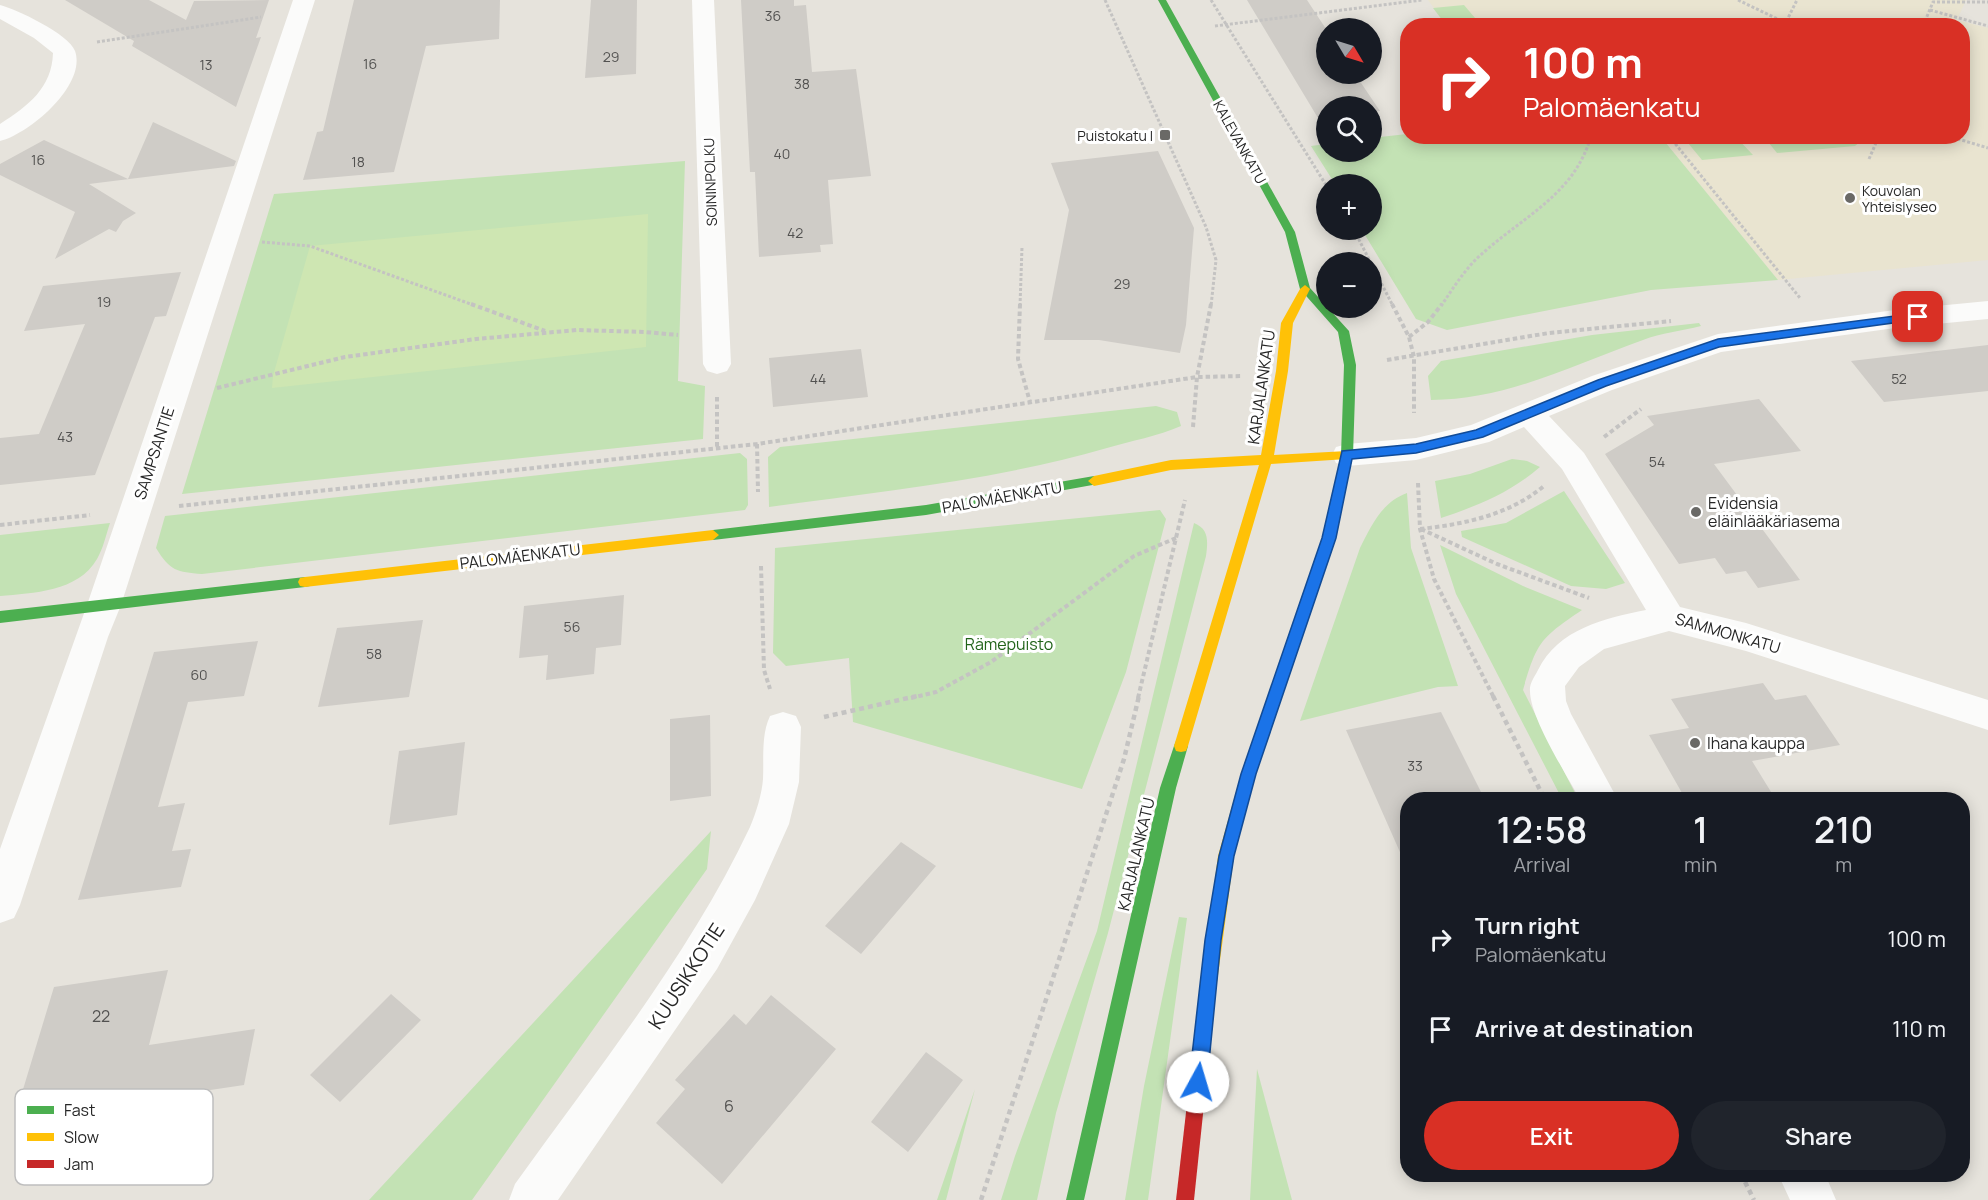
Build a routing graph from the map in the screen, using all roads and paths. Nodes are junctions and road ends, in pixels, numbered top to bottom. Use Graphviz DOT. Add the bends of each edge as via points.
graph roads {
  1 [pos="703,0"];
  2 [pos="1105,0"];
  3 [pos="1162,0"];
  4 [pos="1211,0"];
  5 [pos="1422,0"];
  6 [pos="1738,0"];
  7 [pos="1797,0"];
  8 [pos="1932,1"];
  9 [pos="1988,2"];
  10 [pos="303,5"];
  11 [pos="1930,10"];
  12 [pos="0,11"];
  13 [pos="1773,18"];
  14 [pos="1788,18"];
  15 [pos="1926,18"];
  16 [pos="1959,18"];
  17 [pos="1970,21"];
  18 [pos="1977,23"];
  19 [pos="1225,25"];
  20 [pos="1988,26"];
  21 [pos="1975,27"];
  22 [pos="1179,31"];
  23 [pos="64,51"];
  24 [pos="0,134"];
  25 [pos="1970,143"];
  26 [pos="1588,144"];
  27 [pos="1675,144"];
  28 [pos="1876,144"];
  29 [pos="1988,148"];
  30 [pos="1869,159"];
  31 [pos="1319,174"];
  32 [pos="225,240"];
  33 [pos="1359,240"];
  34 [pos="1022,247"];
  35 [pos="1305,289"];
  36 [pos="1800,299"];
  37 [pos="1988,310"];
  38 [pos="549,333"];
  39 [pos="1409,337"];
  40 [pos="717,352"];
  41 [pos="1246,376"];
  42 [pos="1197,377"];
  43 [pos="173,397"];
  44 [pos="1414,401"];
  45 [pos="1030,402"];
  46 [pos="1644,407"];
  47 [pos="1529,413"];
  48 [pos="1193,425"];
  49 [pos="1599,441"];
  50 [pos="757,444"];
  51 [pos="717,447"];
  52 [pos="1347,454"];
  53 [pos="1267,458"];
  54 [pos="1418,483"];
  55 [pos="1546,484"];
  56 [pos="759,500"];
  57 [pos="167,508"];
  58 [pos="1184,509"];
  59 [pos="100,514"];
  60 [pos="0,525"];
  61 [pos="1420,529"];
  62 [pos="1177,538"];
  63 [pos="761,559"];
  64 [pos="1597,600"];
  65 [pos="104,605"];
  66 [pos="0,617"];
  67 [pos="1670,618"];
  68 [pos="1988,715"];
  69 [pos="783,727"];
  70 [pos="1541,792"];
  71 [pos="1596,792"];
  72 [pos="0,905"];
  73 [pos="1745,1182"];
  74 [pos="1804,1182"];
  75 [pos="531,1200"];
  76 [pos="981,1200"];
  77 [pos="1075,1200"];
  78 [pos="1185,1200"];
  79 [pos="1754,1200"];
  80 [pos="1814,1200"];
  1 -- 40 [label="street, SOININPOLKU"];
  2 -- 42 [label="path" via="1206,227 1216,260"];
  3 -- 22 [label="main road, KALEVANKATU"];
  4 -- 19 [label="path"];
  5 -- 19 [label="path"];
  6 -- 13 [label="path"];
  7 -- 14 [label="path"];
  8 -- 9 [label="path"];
  8 -- 11 [label="path"];
  10 -- 23 [label="path"];
  10 -- 32 [label="street, SAMPSANTIE"];
  11 -- 15 [label="path"];
  11 -- 16 [label="path"];
  12 -- 23 [label="street" via="32,26"];
  17 -- 18 [label="path"];
  18 -- 20 [label="path"];
  18 -- 21 [label="path"];
  19 -- 22 [label="path"];
  19 -- 31 [label="path"];
  22 -- 35 [label="main road, KALEVANKATU" via="1290,232"];
  23 -- 24 [label="street" via="63,71 55,88 39,106"];
  25 -- 29 [label="path"];
  26 -- 39 [label="path" via="1577,170 1556,195 1468,268 1431,319"];
  27 -- 36 [label="path"];
  28 -- 30 [label="path"];
  32 -- 38 [label="path" via="310,246"];
  32 -- 43 [label="street, SAMPSANTIE"];
  33 -- 39 [label="path"];
  34 -- 45 [label="path" via="1018,359"];
  35 -- 52 [label="main road" via="1343,331 1350,365"];
  35 -- 53 [label="main road, KARJALANKATU" via="1287,323"];
  37 -- 47 [label="street, PALOMÄENKATU" via="1718,343"];
  38 -- 40 [label="path" via="646,331"];
  38 -- 43 [label="path" via="464,340 326,360 273,376"];
  39 -- 44 [label="path" via="1414,357"];
  40 -- 51 [label="path"];
  41 -- 42 [label="path"];
  42 -- 45 [label="path"];
  42 -- 48 [label="path"];
  43 -- 65 [label="street, SAMPSANTIE"];
  45 -- 50 [label="path"];
  46 -- 49 [label="path"];
  47 -- 52 [label="street, PALOMÄENKATU" via="1478,434 1432,446"];
  47 -- 67 [label="street, SAMMONKATU" via="1573,461"];
  50 -- 51 [label="path"];
  50 -- 56 [label="path"];
  51 -- 57 [label="path"];
  52 -- 53 [label="main road, PALOMÄENKATU"];
  52 -- 78 [label="main road" via="1329,538 1248,774 1226,856"];
  53 -- 65 [label="main road, PALOMÄENKATU" via="1171,465 926,510"];
  53 -- 77 [label="main road, KARJALANKATU" via="1168,788"];
  54 -- 61 [label="path"];
  55 -- 61 [label="path" via="1538,492 1488,516"];
  58 -- 62 [label="path"];
  59 -- 60 [label="path"];
  61 -- 64 [label="path" via="1497,564"];
  61 -- 70 [label="path" via="1434,579"];
  62 -- 69 [label="path" via="1134,556 991,662 936,692"];
  62 -- 76 [label="path" via="1124,759"];
  63 -- 69 [label="path" via="764,670"];
  65 -- 66 [label="main road, PALOMÄENKATU"];
  65 -- 72 [label="street, SAMPSANTIE"];
  67 -- 68 [label="street, SAMMONKATU" via="1746,637"];
  67 -- 71 [label="street" via="1590,638 1566,654 1553,674 1547,691 1554,714"];
  69 -- 75 [label="street, KUUSIKKOTIE" via="781,782 770,824 741,887 703,955"];
  73 -- 79 [label="path"];
  74 -- 80 [label="street"];
}
